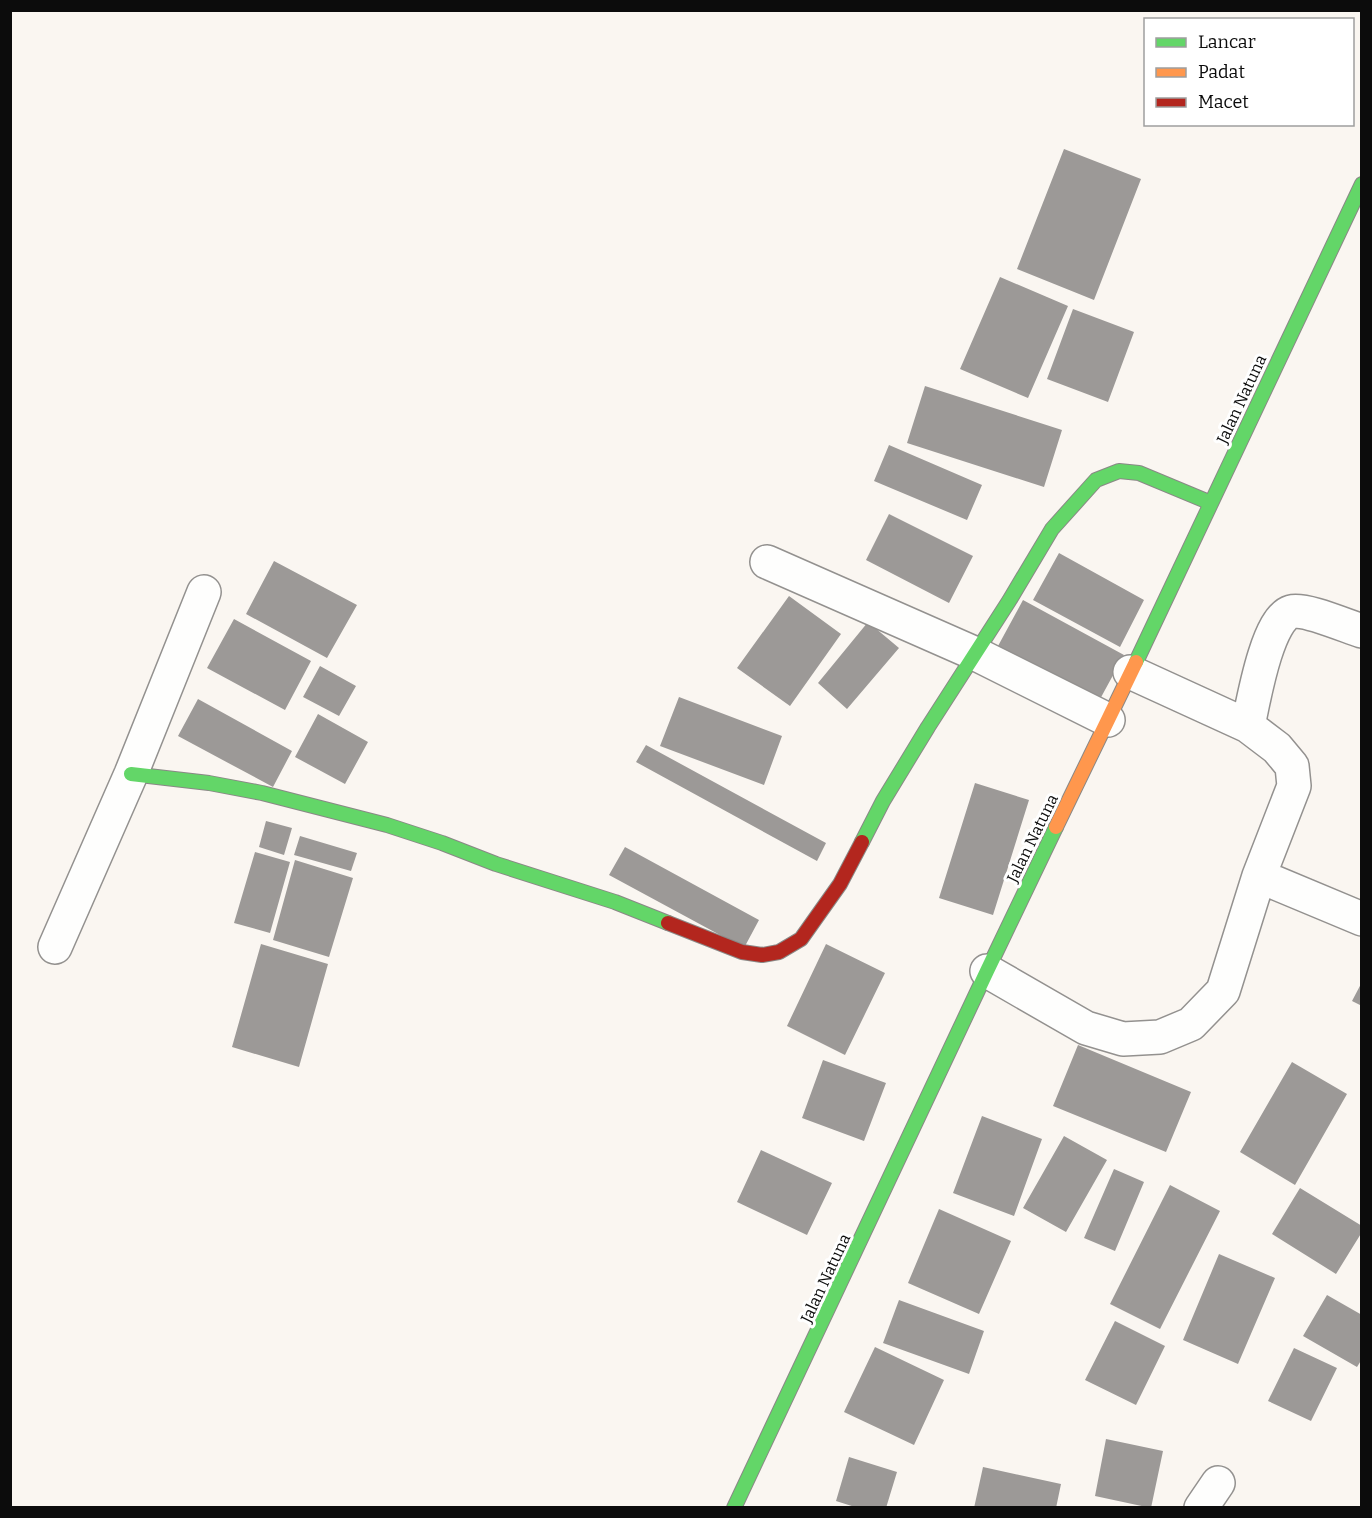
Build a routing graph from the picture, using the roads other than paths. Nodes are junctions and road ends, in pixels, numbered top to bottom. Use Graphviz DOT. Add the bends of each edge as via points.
graph roads {
  1 [pos="1362,184"];
  2 [pos="1210,502"];
  3 [pos="767,562"];
  4 [pos="204,592"];
  5 [pos="1362,631"];
  6 [pos="976,654"];
  7 [pos="1130,672"];
  8 [pos="1108,720"];
  9 [pos="1248,726"];
  10 [pos="131,774"];
  11 [pos="1259,876"];
  12 [pos="1362,919"];
  13 [pos="55,947"];
  14 [pos="987,971"];
  15 [pos="734,1508"];
  1 -- 2 [label="street, Jalan Natuna"];
  2 -- 6 [label="street" via="1139,473 1119,471 1096,480 1052,529"];
  2 -- 7 [label="street, Jalan Natuna"];
  3 -- 6 [label="street"];
  4 -- 10 [label="street"];
  5 -- 9 [label="street" via="1309,613 1284,616 1265,655"];
  6 -- 8 [label="street"];
  6 -- 10 [label="street" via="883,801 827,904 801,939 779,952 762,955 742,952 615,902 387,825 262,793"];
  7 -- 8 [label="street, Jalan Natuna"];
  7 -- 9 [label="street"];
  8 -- 14 [label="street, Jalan Natuna"];
  9 -- 11 [label="street" via="1277,748 1292,766 1294,786"];
  10 -- 13 [label="street"];
  11 -- 12 [label="street"];
  11 -- 14 [label="street" via="1223,991 1191,1024 1160,1037 1123,1039 1086,1028"];
  14 -- 15 [label="street, Jalan Natuna"];
}
